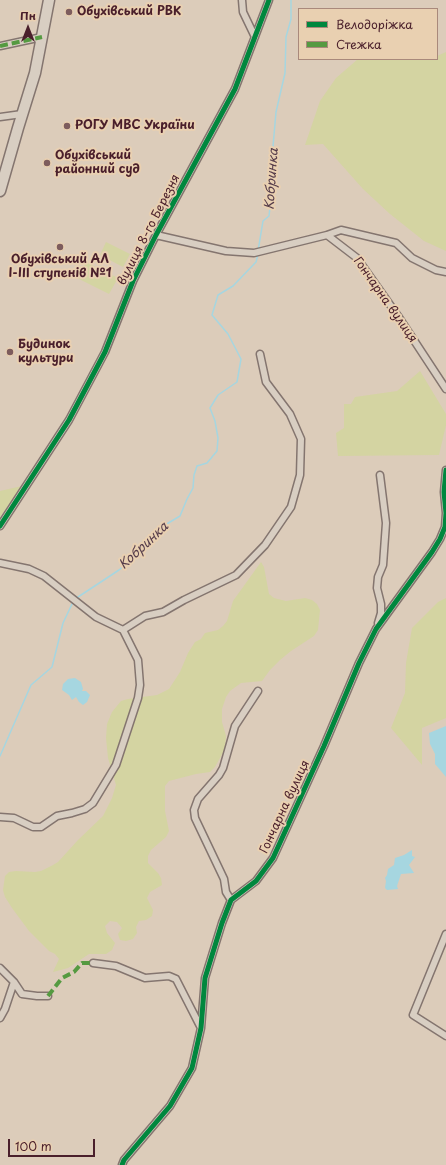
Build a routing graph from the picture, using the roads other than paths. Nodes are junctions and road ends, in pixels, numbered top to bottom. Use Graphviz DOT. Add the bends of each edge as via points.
graph roads {
  1 [pos="50,0"];
  2 [pos="242,0"];
  3 [pos="269,0"];
  4 [pos="42,37"];
  5 [pos="255,37"];
  6 [pos="0,46"];
  7 [pos="22,114"];
  8 [pos="0,117"];
  9 [pos="0,191"];
  10 [pos="327,234"];
  11 [pos="156,235"];
  12 [pos="446,272"];
  13 [pos="260,354"];
  14 [pos="446,389"];
  15 [pos="446,470"];
  16 [pos="380,475"];
  17 [pos="0,526"];
  18 [pos="0,563"];
  19 [pos="376,629"];
  20 [pos="123,630"];
  21 [pos="258,691"];
  22 [pos="0,817"];
  23 [pos="230,900"];
  24 [pos="446,934"];
  25 [pos="93,963"];
  26 [pos="0,968"];
  27 [pos="14,982"];
  28 [pos="48,996"];
  29 [pos="0,1018"];
  30 [pos="201,1028"];
  31 [pos="446,1036"];
  32 [pos="122,1165"];
  1 -- 4 [label="main road"];
  2 -- 5 [label="street" via="243,12"];
  3 -- 5 [label="street, вулиця 8-го Березня"];
  4 -- 6 [label="street"];
  4 -- 7 [label="main road" via="35,73"];
  5 -- 11 [label="street, вулиця 8-го Березня" via="234,89"];
  7 -- 8 [label="street"];
  7 -- 9 [label="main road"];
  10 -- 11 [label="street" via="254,253 226,251"];
  10 -- 12 [label="street" via="341,230 396,243 412,258"];
  10 -- 14 [label="street, Гончарна вулиця" via="357,258"];
  11 -- 17 [label="street, вулиця 8-го Березня" via="133,281 105,352 78,404"];
  13 -- 20 [label="street" via="266,382 290,414 300,439 300,475 291,507 265,545 236,575 163,612 145,616"];
  15 -- 19 [label="street, Гончарна вулиця" via="445,527 440,539"];
  16 -- 19 [label="street, Гончарна вулиця" via="386,523 383,565 377,588 381,613"];
  18 -- 20 [label="street" via="13,564 44,576 96,617"];
  19 -- 23 [label="street, Гончарна вулиця" via="273,858 256,881"];
  20 -- 22 [label="street" via="138,660 138,698 116,765 93,803 85,809 57,816 41,826 33,826 14,818"];
  21 -- 23 [label="street" via="235,726 223,768 198,798 194,810 194,818 224,879"];
  23 -- 30 [label="street" via="205,978"];
  24 -- 31 [label="street" via="413,1015"];
  25 -- 30 [label="street" via="116,966 145,978 169,976 176,979"];
  26 -- 27 [label="street"];
  27 -- 28 [label="street" via="22,994"];
  27 -- 29 [label="street"];
  30 -- 32 [label="street" via="192,1068 170,1106"];
}
